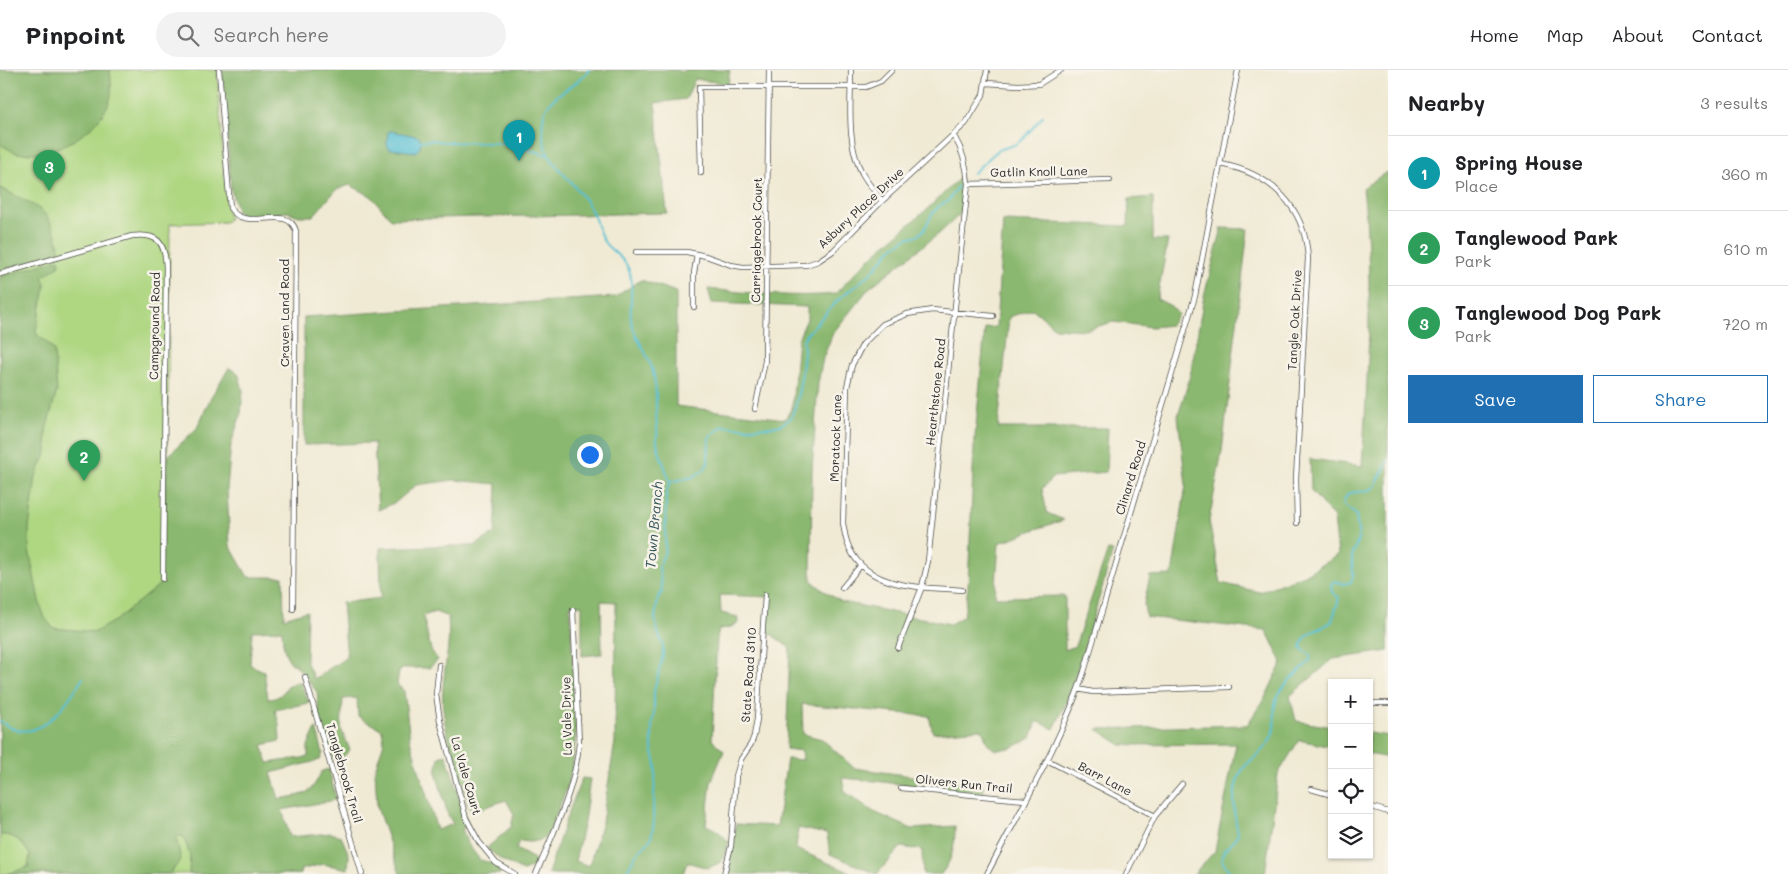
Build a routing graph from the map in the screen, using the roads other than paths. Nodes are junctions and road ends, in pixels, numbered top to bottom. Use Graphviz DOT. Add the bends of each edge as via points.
graph roads {
  1 [pos="219,70"];
  2 [pos="769,70"];
  3 [pos="851,70"];
  4 [pos="892,70"];
  5 [pos="987,70"];
  6 [pos="1061,70"];
  7 [pos="1238,70"];
  8 [pos="986,83"];
  9 [pos="769,88"];
  10 [pos="851,88"];
  11 [pos="954,136"];
  12 [pos="1221,164"];
  13 [pos="700,174"];
  14 [pos="1110,180"];
  15 [pos="968,184"];
  16 [pos="882,202"];
  17 [pos="636,252"];
  18 [pos="697,254"];
  19 [pos="766,267"];
  20 [pos="0,274"];
  21 [pos="694,308"];
  22 [pos="955,311"];
  23 [pos="993,316"];
  24 [pos="756,409"];
  25 [pos="1297,523"];
  26 [pos="861,565"];
  27 [pos="163,578"];
  28 [pos="922,587"];
  29 [pos="842,588"];
  30 [pos="962,590"];
  31 [pos="765,595"];
  32 [pos="293,610"];
  33 [pos="573,610"];
  34 [pos="898,648"];
  35 [pos="439,665"];
  36 [pos="306,677"];
  37 [pos="1229,686"];
  38 [pos="1078,689"];
  39 [pos="1373,703"];
  40 [pos="1388,703"];
  41 [pos="1047,760"];
  42 [pos="1182,784"];
  43 [pos="901,788"];
  44 [pos="1311,789"];
  45 [pos="1328,794"];
  46 [pos="1025,800"];
  47 [pos="1373,807"];
  48 [pos="1388,812"];
  49 [pos="1155,816"];
  50 [pos="362,874"];
  51 [pos="515,874"];
  52 [pos="536,874"];
  53 [pos="724,874"];
  54 [pos="987,874"];
  55 [pos="1126,874"];
  1 -- 32 [label="street, Craven Land Road" via="230,208 236,216 246,219 285,218 296,231"];
  2 -- 9 [label="street, Carriagebrook Court"];
  3 -- 10 [label="street"];
  4 -- 10 [label="street" via="888,76 866,88"];
  5 -- 8 [label="street, Asbury Place Drive"];
  6 -- 8 [label="street" via="1039,84"];
  7 -- 12 [label="street, Clinard Road"];
  8 -- 11 [label="street, Asbury Place Drive" via="983,96"];
  9 -- 10 [label="street"];
  9 -- 13 [label="street" via="699,87"];
  9 -- 19 [label="street, Carriagebrook Court"];
  10 -- 16 [label="street" via="854,149 862,173"];
  11 -- 15 [label="street, Hearthstone Road" via="967,168"];
  11 -- 16 [label="street, Asbury Place Drive"];
  12 -- 25 [label="street, Tangle Oak Drive" via="1248,171 1270,183 1292,208 1304,231 1308,258 1296,480"];
  12 -- 38 [label="street, Clinard Road" via="1202,267 1188,321"];
  14 -- 15 [label="street, Gatlin Knoll Lane"];
  15 -- 22 [label="street, Hearthstone Road"];
  16 -- 19 [label="street, Asbury Place Drive" via="834,251 818,261 806,265"];
  17 -- 18 [label="street, Asbury Place Drive"];
  18 -- 19 [label="street, Asbury Place Drive" via="731,265"];
  18 -- 21 [label="street"];
  19 -- 24 [label="street, Carriagebrook Court" via="765,361"];
  20 -- 27 [label="street, Campground Road" via="132,236 154,237 162,246 166,267"];
  22 -- 23 [label="street, Moratock Lane"];
  22 -- 26 [label="street, Moratock Lane" via="907,314 883,324 863,344 852,365 847,387 843,522 847,542"];
  22 -- 28 [label="street, Hearthstone Road" via="929,551"];
  26 -- 28 [label="street, Moratock Lane" via="886,581"];
  26 -- 29 [label="street"];
  28 -- 30 [label="street, Moratock Lane"];
  28 -- 34 [label="street, Hearthstone Road"];
  31 -- 53 [label="street, State Road 3110" via="757,720 754,736 736,776 732,846"];
  33 -- 52 [label="street, La Vale Drive" via="579,743 577,765"];
  35 -- 51 [label="street, La Vale Court" via="436,694 440,721 466,818 479,842 496,862"];
  36 -- 50 [label="street, Tanglebrook Trail"];
  37 -- 38 [label="street" via="1093,692"];
  38 -- 41 [label="street, Clinard Road"];
  39 -- 40 [label="street"];
  41 -- 46 [label="street, Clinard Road"];
  41 -- 49 [label="street, Barr Lane"];
  42 -- 49 [label="street"];
  43 -- 46 [label="street, Olivers Run Trail"];
  44 -- 45 [label="street"];
  46 -- 54 [label="street, Clinard Road"];
  47 -- 48 [label="street"];
  49 -- 55 [label="street"];
}
